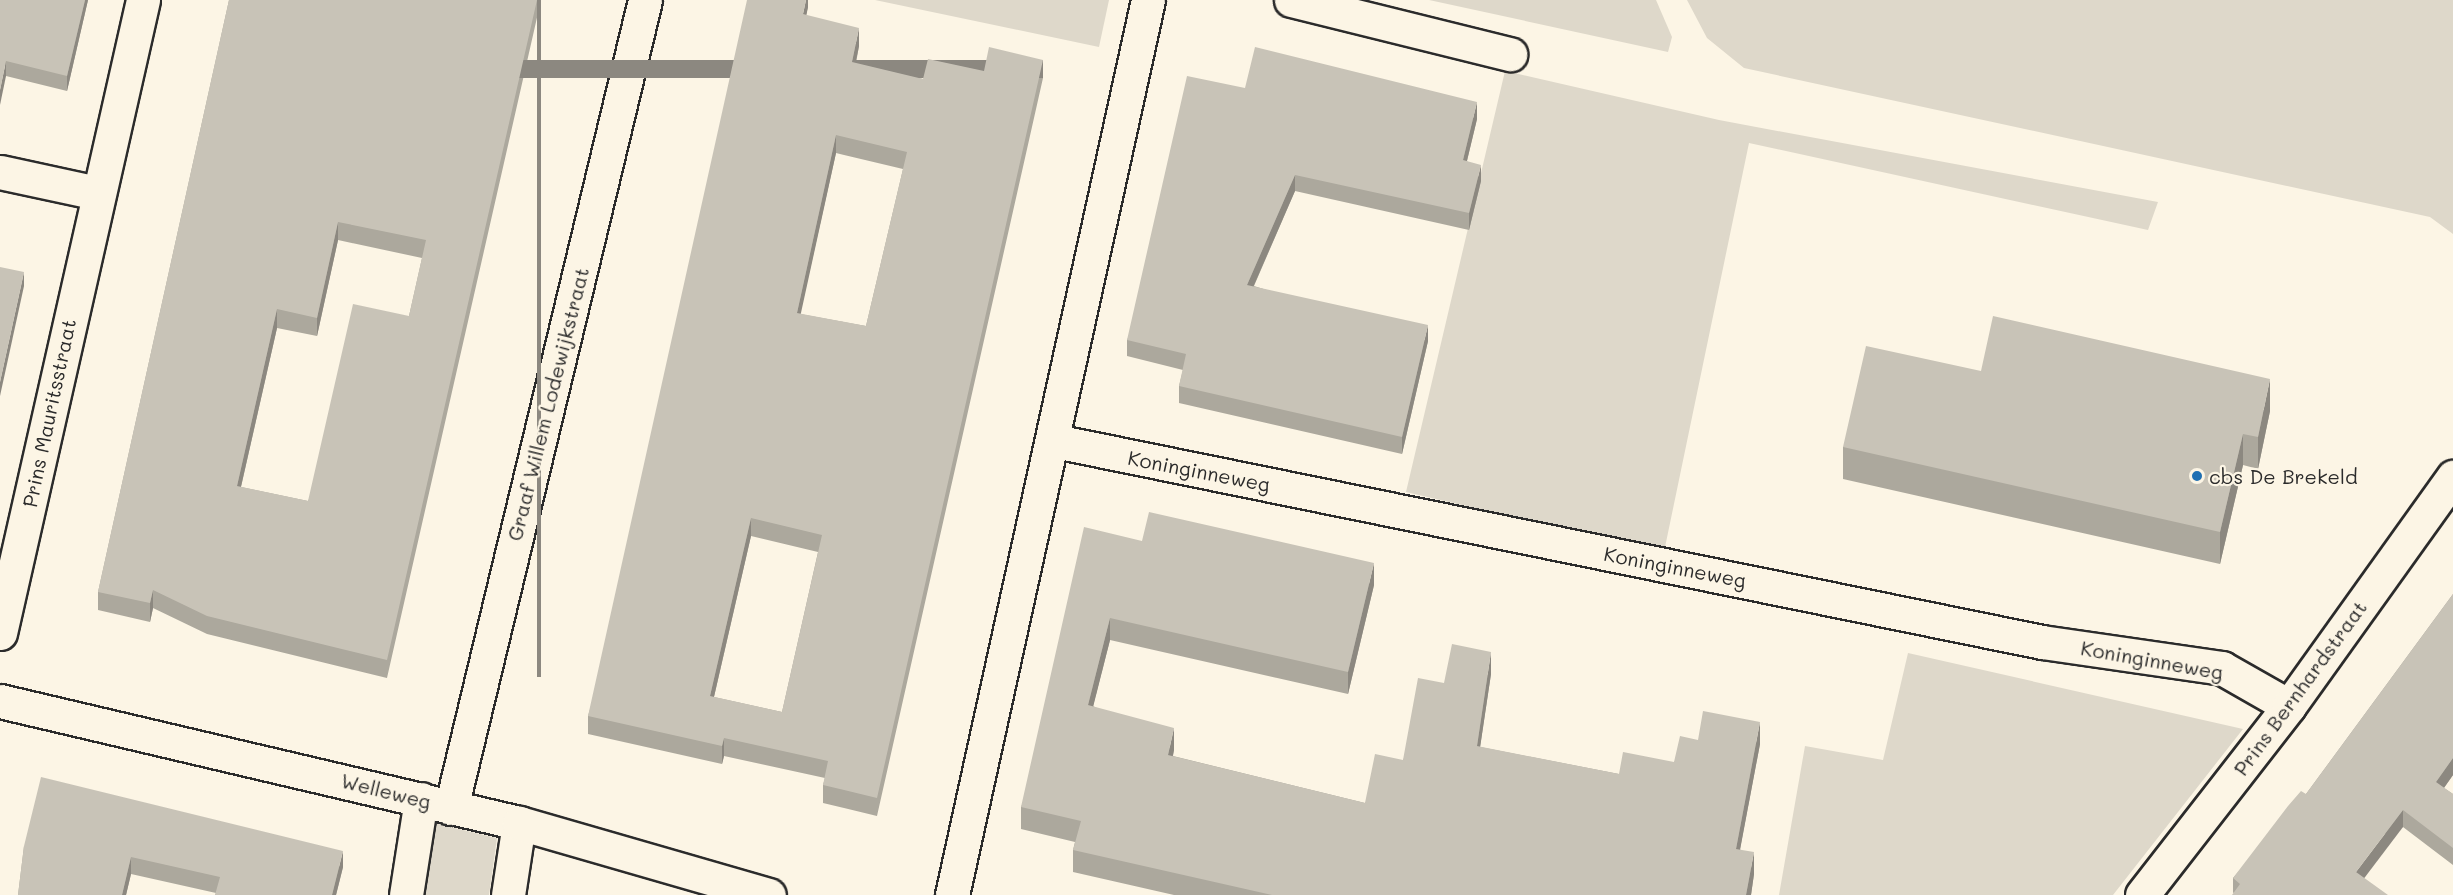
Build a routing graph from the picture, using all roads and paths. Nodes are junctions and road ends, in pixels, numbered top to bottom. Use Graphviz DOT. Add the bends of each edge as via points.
graph roads {
  1 [pos="143,0"];
  2 [pos="645,0"];
  3 [pos="1148,0"];
  4 [pos="1291,0"];
  5 [pos="1510,54"];
  6 [pos="0,172"];
  7 [pos="97,193"];
  8 [pos="1055,441"];
  9 [pos="2453,477"];
  10 [pos="0,633"];
  11 [pos="0,701"];
  12 [pos="2289,706"];
  13 [pos="436,803"];
  14 [pos="519,823"];
  15 [pos="406,895"];
  16 [pos="508,895"];
  17 [pos="769,895"];
  18 [pos="952,895"];
  19 [pos="2142,895"];
  1 -- 7 [label="street, Prins Mauritsstraat"];
  2 -- 13 [label="street, Graaf Willem Lodewijkstraat"];
  3 -- 8 [label="street"];
  4 -- 5 [label="street"];
  6 -- 7 [label="street"];
  7 -- 10 [label="street, Prins Mauritsstraat"];
  8 -- 12 [label="street, Koninginneweg" via="2042,642 2222,668"];
  8 -- 18 [label="street"];
  9 -- 12 [label="street, Prins Bernhardstraat"];
  11 -- 13 [label="street, Welleweg"];
  12 -- 19 [label="street, Prins Bernhardstraat"];
  13 -- 14 [label="street, Welleweg"];
  13 -- 15 [label="street, Graaf Willem Lodewijkstraat"];
  14 -- 16 [label="street"];
  14 -- 17 [label="street, Welleweg"];
}
